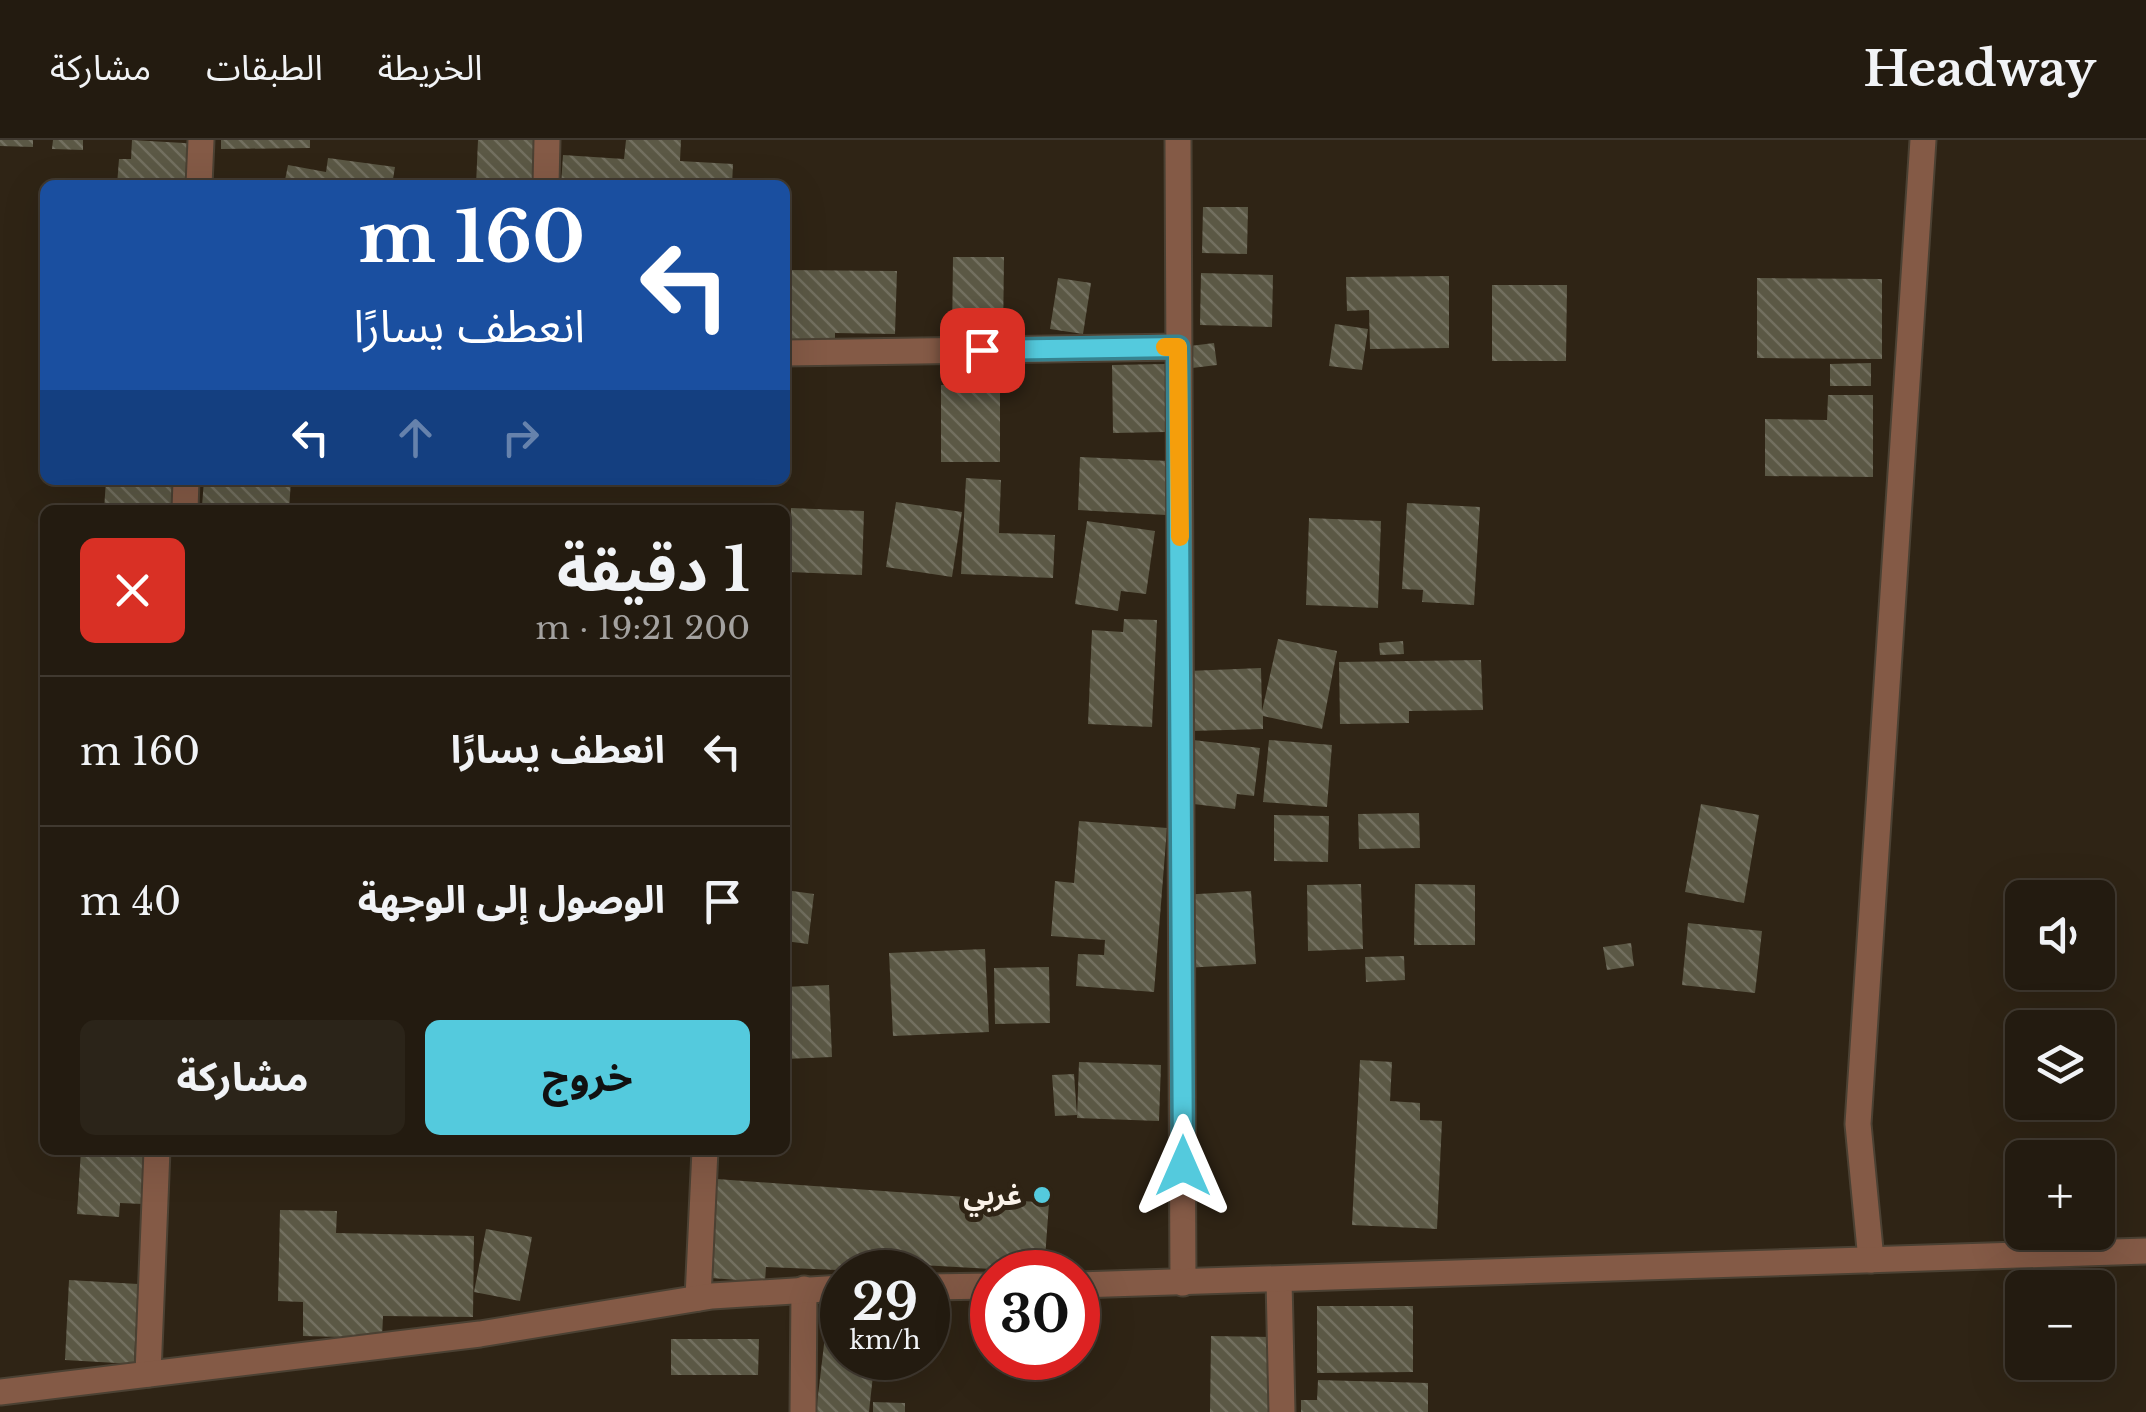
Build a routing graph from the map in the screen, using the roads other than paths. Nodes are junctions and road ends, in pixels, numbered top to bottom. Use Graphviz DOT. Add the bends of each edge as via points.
graph roads {
  1 [pos="201,140"];
  2 [pos="547,140"];
  3 [pos="1178,140"];
  4 [pos="1924,140"];
  5 [pos="199,180"];
  6 [pos="546,180"];
  7 [pos="1178,347"];
  8 [pos="790,353"];
  9 [pos="157,1155"];
  10 [pos="704,1155"];
  11 [pos="2146,1251"];
  12 [pos="1870,1260"];
  13 [pos="1279,1280"];
  14 [pos="1184,1283"];
  15 [pos="1100,1284"];
  16 [pos="804,1289"];
  17 [pos="820,1289"];
  18 [pos="698,1298"];
  19 [pos="148,1374"];
  20 [pos="0,1392"];
  21 [pos="804,1412"];
  22 [pos="1282,1412"];
  1 -- 5 [label="street"];
  2 -- 6 [label="street"];
  3 -- 7 [label="street"];
  4 -- 12 [label="street" via="1858,1124"];
  7 -- 8 [label="street"];
  7 -- 14 [label="street"];
  9 -- 19 [label="street"];
  10 -- 18 [label="street"];
  11 -- 12 [label="street"];
  12 -- 13 [label="street"];
  13 -- 14 [label="street"];
  13 -- 22 [label="street"];
  14 -- 15 [label="street"];
  16 -- 17 [label="street"];
  16 -- 18 [label="street"];
  16 -- 21 [label="street"];
  18 -- 19 [label="street" via="480,1334"];
  19 -- 20 [label="street"];
}
